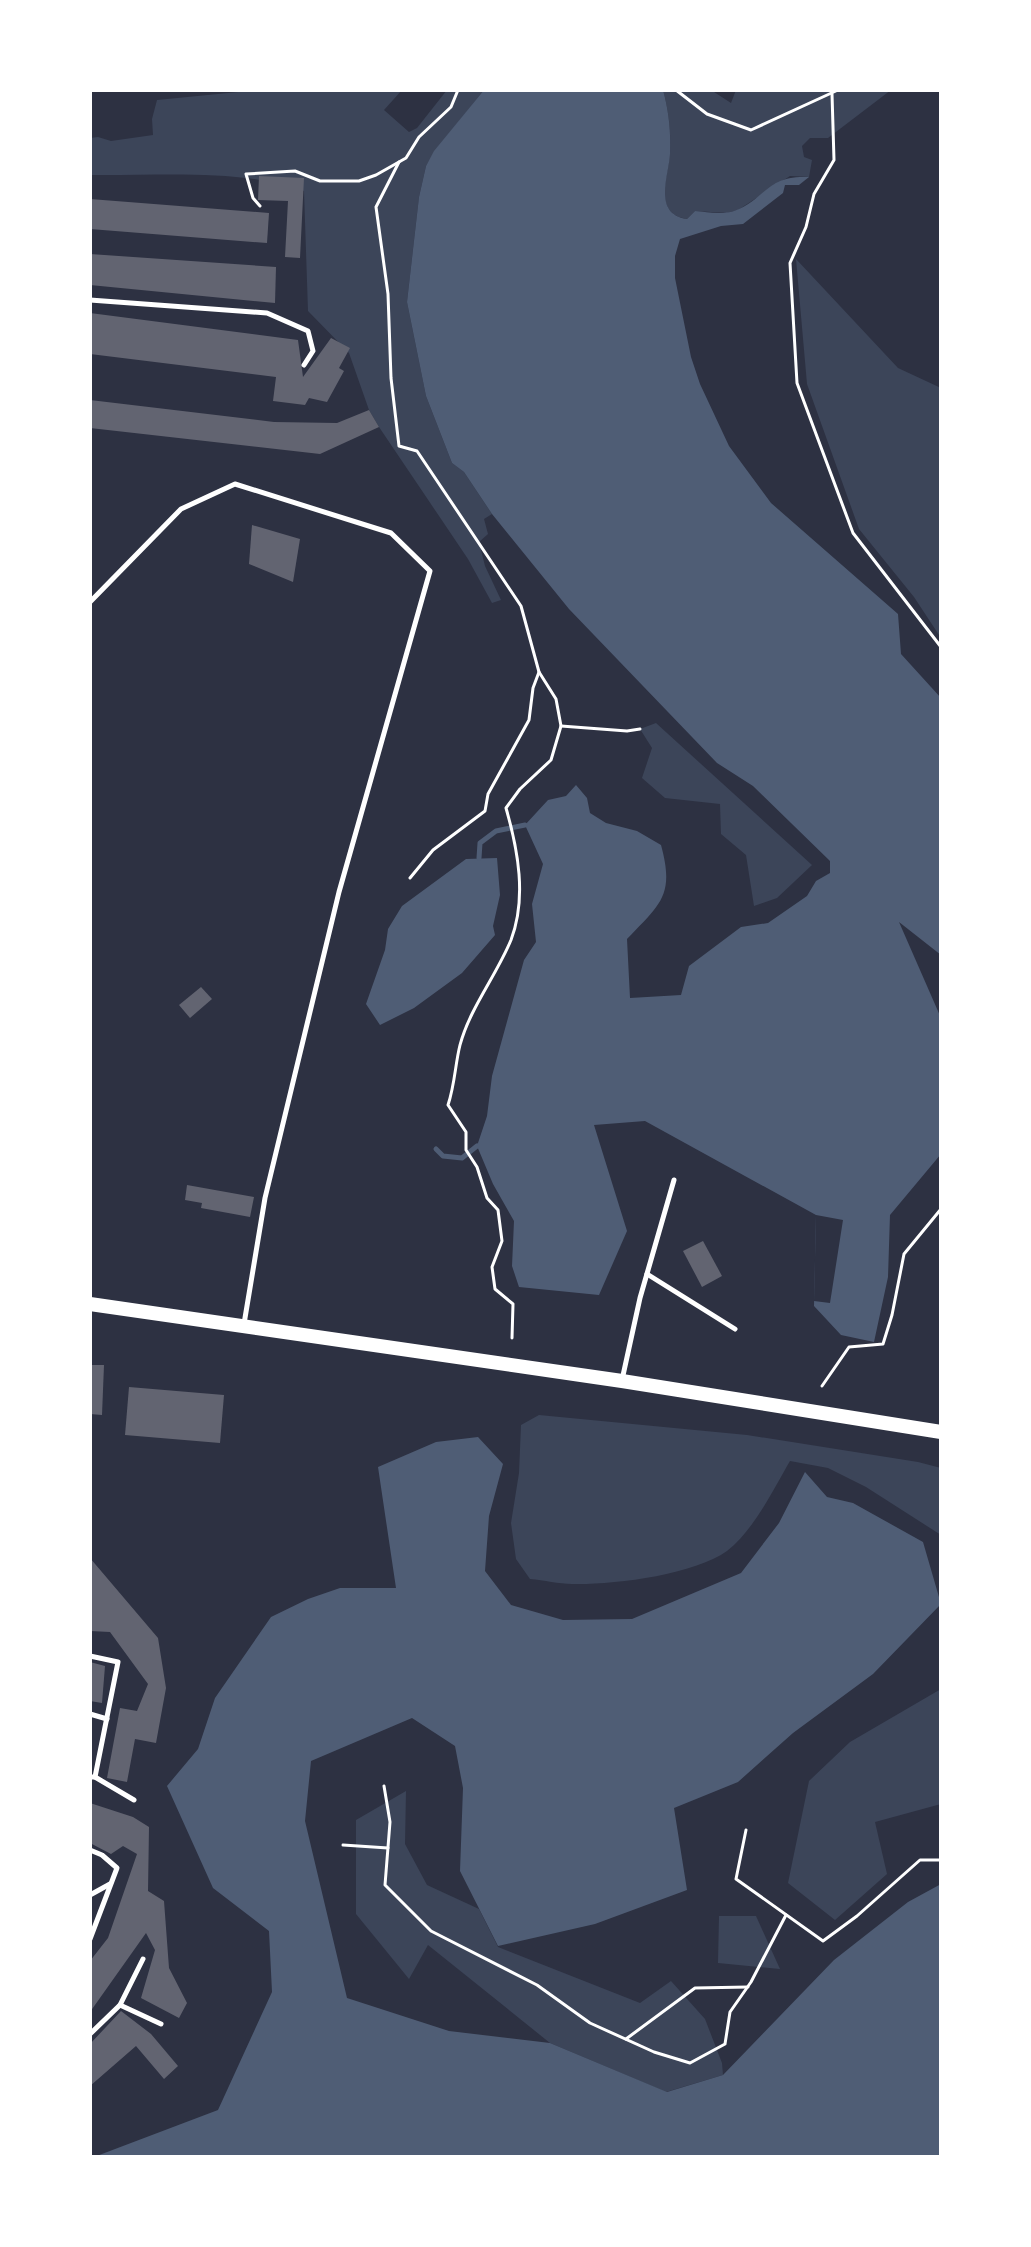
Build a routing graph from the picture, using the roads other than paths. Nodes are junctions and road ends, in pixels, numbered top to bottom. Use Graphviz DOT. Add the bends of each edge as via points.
graph roads {
  1 [pos="90,300"];
  2 [pos="304,365"];
  3 [pos="90,602"];
  4 [pos="674,1180"];
  5 [pos="647,1274"];
  6 [pos="93,1302"];
  7 [pos="243,1327"];
  8 [pos="735,1329"];
  9 [pos="622,1381"];
  10 [pos="941,1432"];
  11 [pos="90,1656"];
  12 [pos="90,1714"];
  13 [pos="107,1719"];
  14 [pos="92,1777"];
  15 [pos="134,1800"];
  16 [pos="90,1850"];
  17 [pos="111,1883"];
  18 [pos="90,1895"];
  19 [pos="90,1939"];
  20 [pos="143,1959"];
  21 [pos="120,2005"];
  22 [pos="161,2024"];
  23 [pos="90,2034"];
  1 -- 2 [label="lane" via="267,313 308,331 313,351"];
  3 -- 7 [label="lane" via="181,509 235,484 391,533 430,571 339,892 265,1198"];
  4 -- 5 [label="lane"];
  5 -- 8 [label="lane"];
  5 -- 9 [label="lane"];
  6 -- 7 [label="main road"];
  7 -- 9 [label="main road"];
  9 -- 10 [label="main road"];
  11 -- 13 [label="lane" via="118,1662"];
  12 -- 13 [label="lane"];
  13 -- 14 [label="lane"];
  14 -- 15 [label="lane"];
  16 -- 17 [label="lane" via="117,1868"];
  17 -- 18 [label="lane"];
  17 -- 19 [label="lane"];
  20 -- 21 [label="lane"];
  21 -- 22 [label="lane"];
  21 -- 23 [label="lane"];
}
